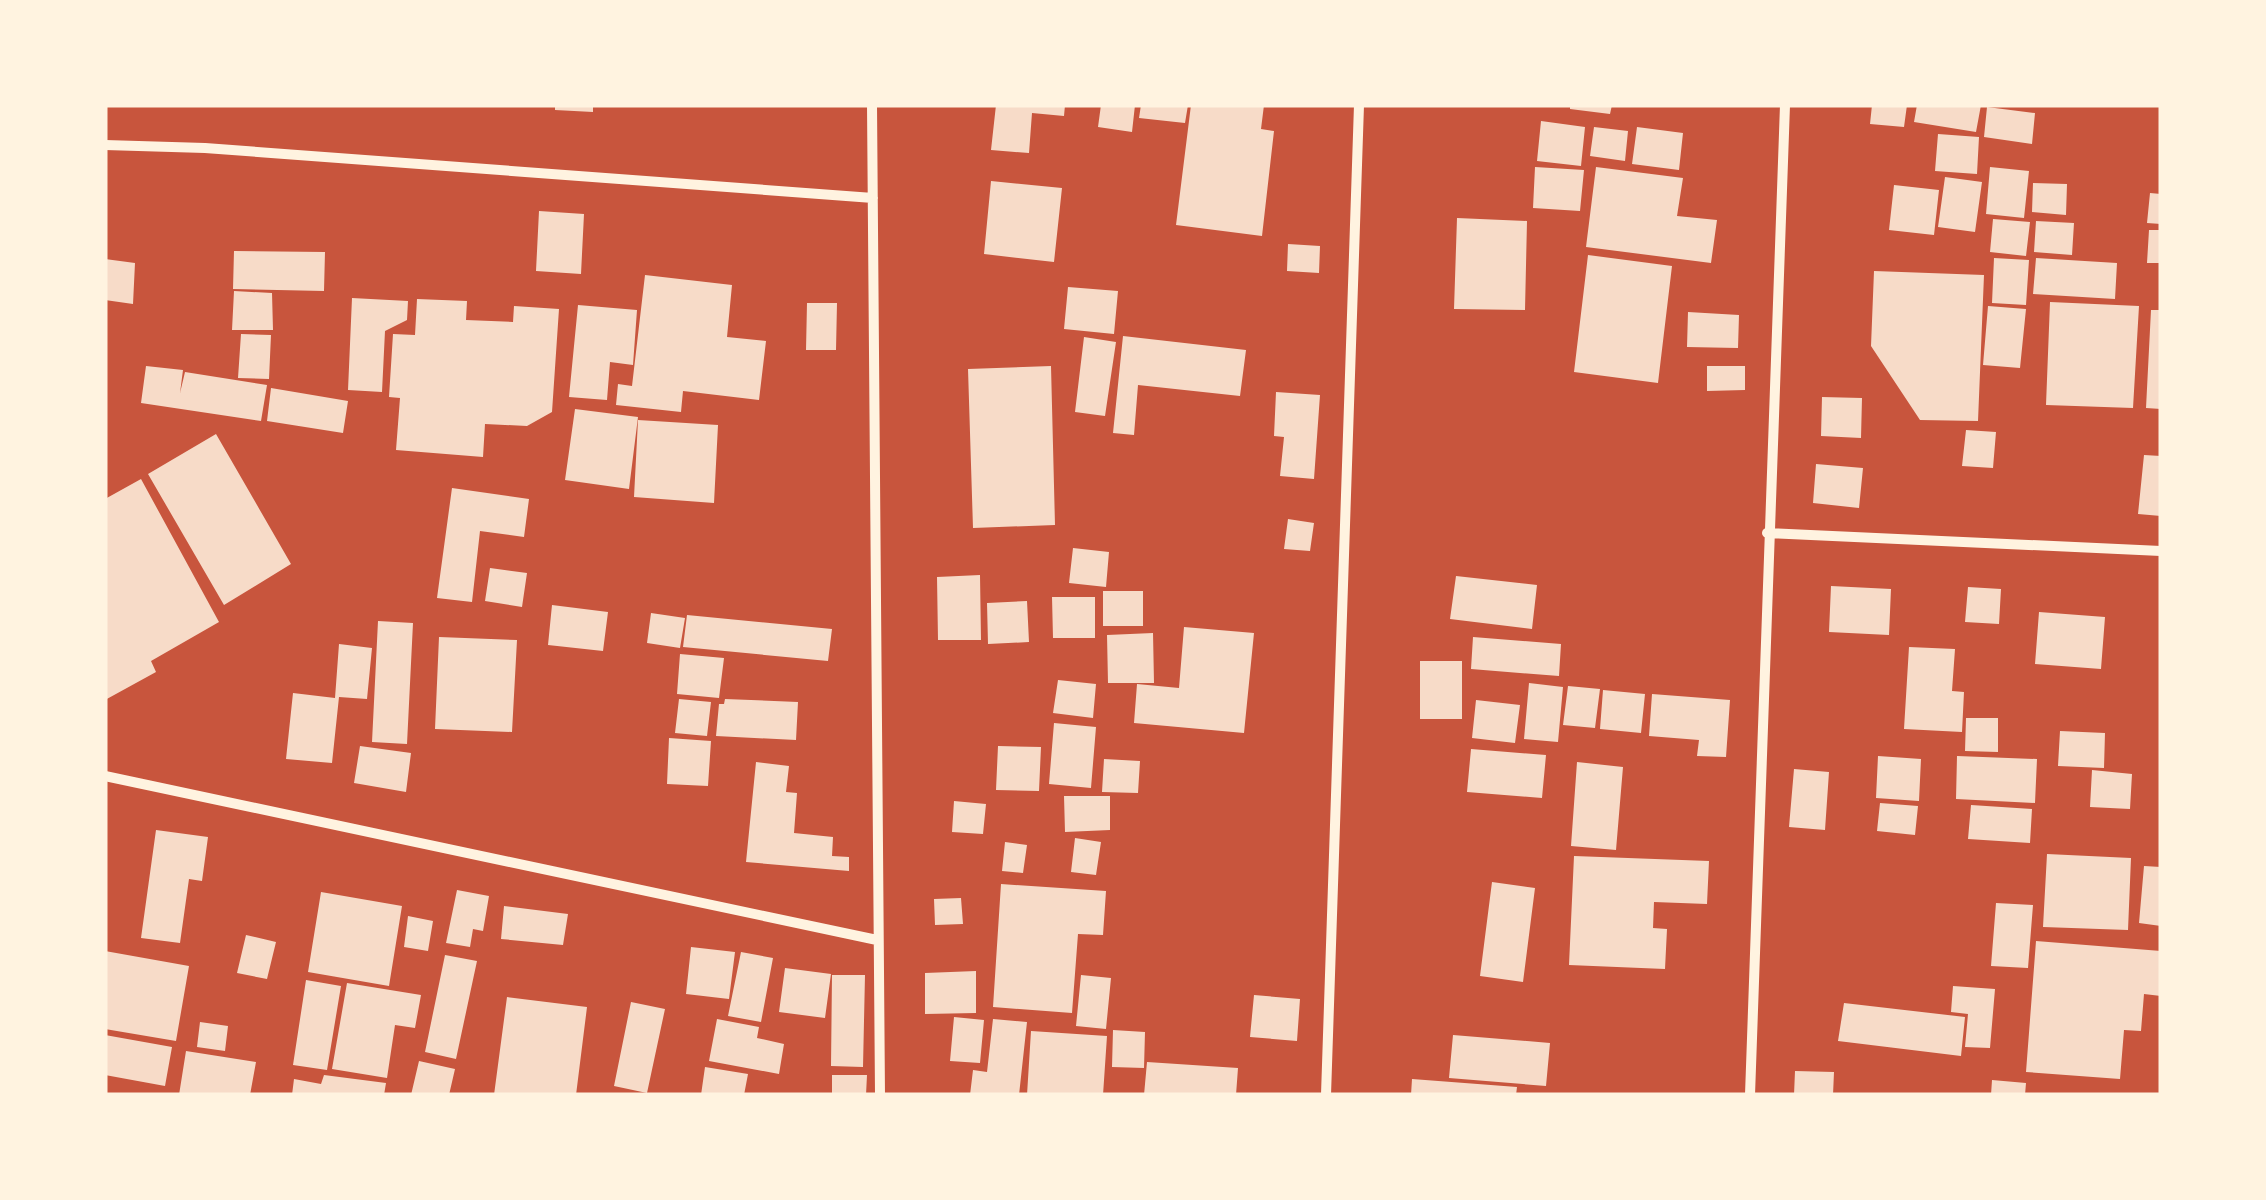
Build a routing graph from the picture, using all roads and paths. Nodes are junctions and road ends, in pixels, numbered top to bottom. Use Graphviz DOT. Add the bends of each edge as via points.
graph roads {
  1 [pos="872,105"];
  2 [pos="1359,105"];
  3 [pos="1784,105"];
  4 [pos="105,144"];
  5 [pos="873,198"];
  6 [pos="1767,533"];
  7 [pos="2161,552"];
  8 [pos="105,776"];
  9 [pos="877,940"];
  10 [pos="880,1095"];
  11 [pos="1326,1095"];
  12 [pos="1750,1095"];
  1 -- 5 [label="street"];
  2 -- 11 [label="street"];
  3 -- 6 [label="street"];
  4 -- 5 [label="street"];
  5 -- 9 [label="street"];
  6 -- 7 [label="street"];
  6 -- 12 [label="street"];
  8 -- 9 [label="street"];
  9 -- 10 [label="street"];
}
